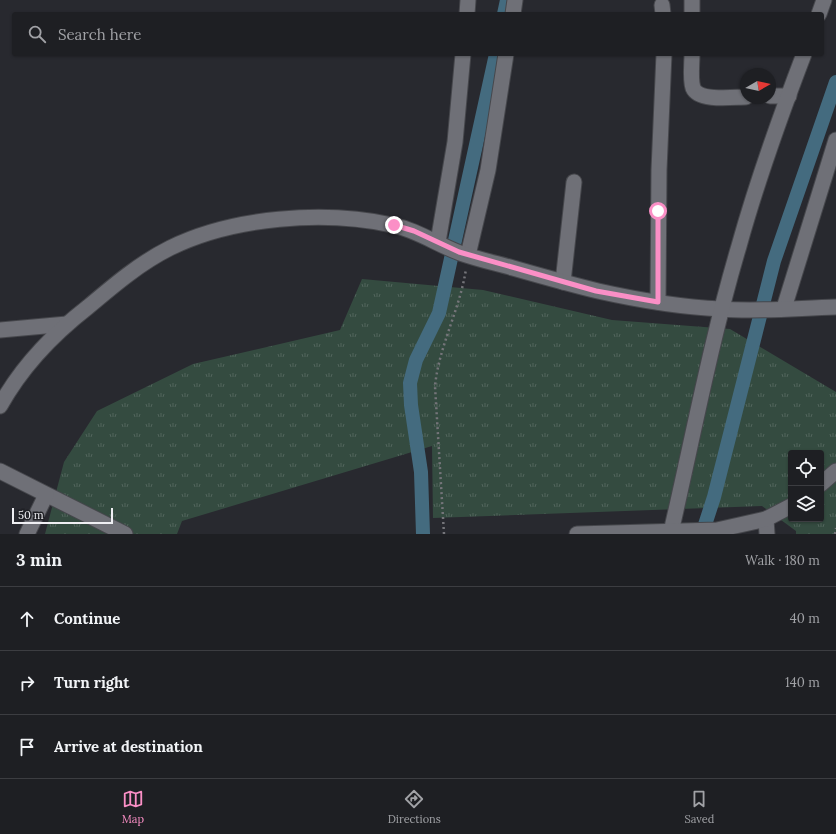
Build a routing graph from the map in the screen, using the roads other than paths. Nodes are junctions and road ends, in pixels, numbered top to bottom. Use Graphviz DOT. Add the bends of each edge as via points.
graph roads {
  1 [pos="468,0"];
  2 [pos="515,0"];
  3 [pos="692,0"];
  4 [pos="824,0"];
  5 [pos="467,12"];
  6 [pos="513,12"];
  7 [pos="692,12"];
  8 [pos="820,12"];
  9 [pos="463,56"];
  10 [pos="506,56"];
  11 [pos="664,56"];
  12 [pos="692,56"];
  13 [pos="803,56"];
  14 [pos="776,96"];
  15 [pos="789,96"];
  16 [pos="740,97"];
  17 [pos="836,140"];
  18 [pos="574,182"];
  19 [pos="441,243"];
  20 [pos="463,254"];
  21 [pos="563,282"];
  22 [pos="658,302"];
  23 [pos="836,307"];
  24 [pos="781,308"];
  25 [pos="722,310"];
  26 [pos="66,324"];
  27 [pos="0,330"];
  28 [pos="0,406"];
  29 [pos="0,471"];
  30 [pos="836,471"];
  31 [pos="824,481"];
  32 [pos="46,495"];
  33 [pos="788,509"];
  34 [pos="767,527"];
  35 [pos="678,532"];
  36 [pos="27,534"];
  37 [pos="125,534"];
  38 [pos="577,534"];
  1 -- 5 [label="street"];
  2 -- 6 [label="street"];
  3 -- 7 [label="street"];
  4 -- 8 [label="street"];
  9 -- 19 [label="street" via="455,142"];
  10 -- 20 [label="street" via="488,170"];
  11 -- 22 [label="street" via="659,170"];
  12 -- 16 [label="street" via="692,82 697,94 715,98"];
  13 -- 15 [label="street"];
  14 -- 15 [label="street"];
  15 -- 25 [label="street" via="743,231"];
  17 -- 24 [label="street"];
  18 -- 21 [label="street"];
  19 -- 20 [label="street"];
  19 -- 26 [label="street" via="414,231 366,220 307,218 232,227 192,239 154,257"];
  20 -- 21 [label="street"];
  21 -- 22 [label="street"];
  22 -- 25 [label="street"];
  23 -- 24 [label="street"];
  24 -- 25 [label="street"];
  25 -- 35 [label="street"];
  26 -- 27 [label="street"];
  26 -- 28 [label="street" via="35,355 12,384"];
  29 -- 32 [label="street"];
  30 -- 31 [label="street"];
  32 -- 36 [label="street"];
  32 -- 37 [label="street"];
  33 -- 34 [label="street"];
  34 -- 35 [label="street"];
  35 -- 38 [label="street"];
}
